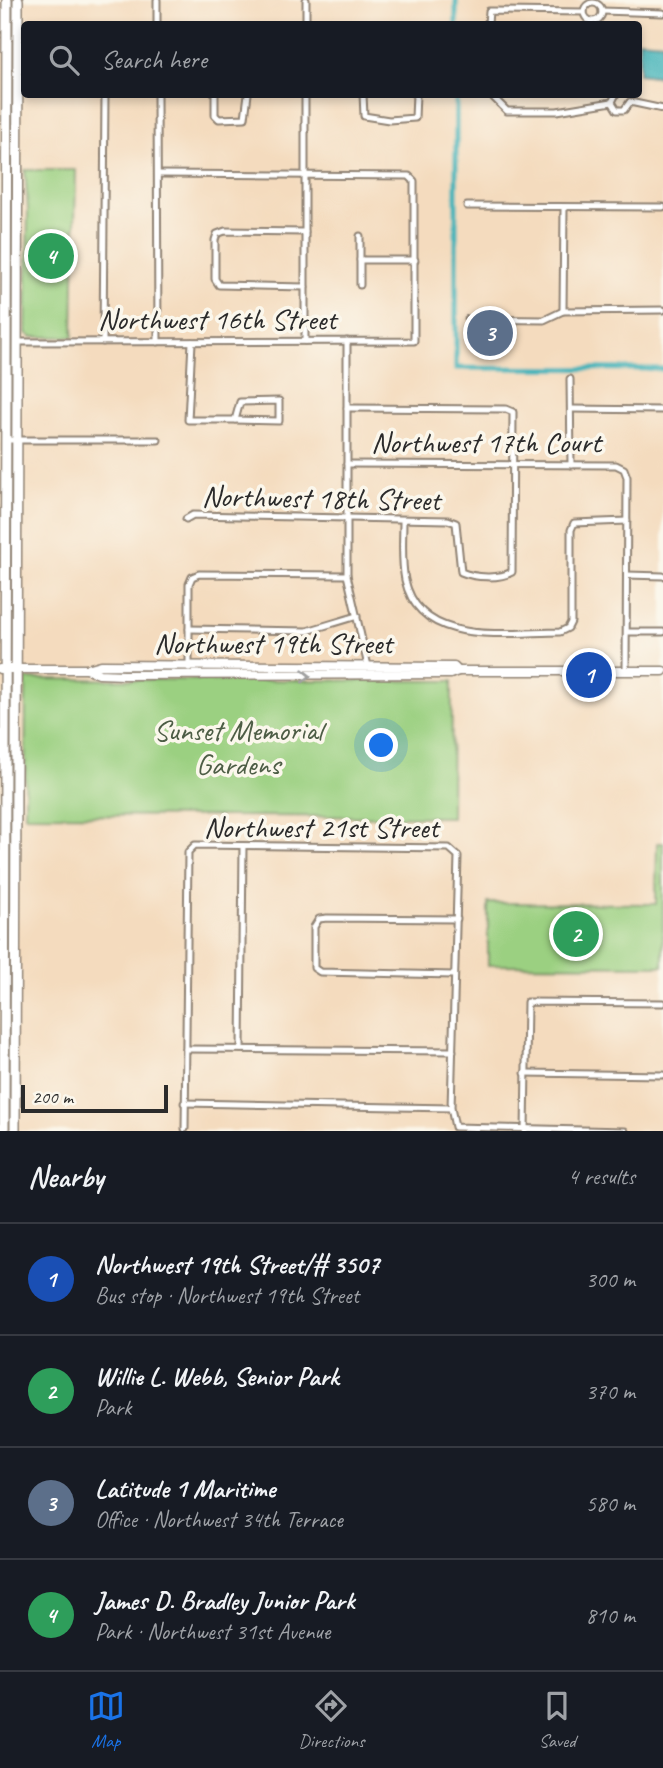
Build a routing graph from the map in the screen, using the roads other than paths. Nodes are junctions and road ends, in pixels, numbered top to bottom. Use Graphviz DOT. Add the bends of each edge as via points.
graph roads {
  1 [pos="7,0"];
  2 [pos="18,0"];
  3 [pos="157,0"];
  4 [pos="306,0"];
  5 [pos="602,11"];
  6 [pos="584,12"];
  7 [pos="663,13"];
  8 [pos="157,21"];
  9 [pos="306,21"];
  10 [pos="488,21"];
  11 [pos="16,28"];
  12 [pos="105,98"];
  13 [pos="157,98"];
  14 [pos="215,98"];
  15 [pos="248,98"];
  16 [pos="305,98"];
  17 [pos="363,98"];
  18 [pos="416,98"];
  19 [pos="493,98"];
  20 [pos="614,98"];
  21 [pos="628,98"];
  22 [pos="612,102"];
  23 [pos="630,102"];
  24 [pos="663,109"];
  25 [pos="158,174"];
  26 [pos="305,176"];
  27 [pos="467,206"];
  28 [pos="663,207"];
  29 [pos="564,208"];
  30 [pos="305,232"];
  31 [pos="360,236"];
  32 [pos="360,260"];
  33 [pos="415,260"];
  34 [pos="360,285"];
  35 [pos="305,287"];
  36 [pos="663,310"];
  37 [pos="563,311"];
  38 [pos="468,319"];
  39 [pos="8,329"];
  40 [pos="305,341"];
  41 [pos="347,341"];
  42 [pos="19,342"];
  43 [pos="103,342"];
  44 [pos="158,342"];
  45 [pos="192,342"];
  46 [pos="570,379"];
  47 [pos="347,408"];
  48 [pos="571,409"];
  49 [pos="663,410"];
  50 [pos="235,420"];
  51 [pos="7,440"];
  52 [pos="18,440"];
  53 [pos="158,440"];
  54 [pos="347,464"];
  55 [pos="515,465"];
  56 [pos="571,465"];
  57 [pos="3,471"];
  58 [pos="186,519"];
  59 [pos="3,520"];
  60 [pos="17,520"];
  61 [pos="347,520"];
  62 [pos="403,520"];
  63 [pos="627,521"];
  64 [pos="347,575"];
  65 [pos="626,575"];
  66 [pos="663,576"];
  67 [pos="357,616"];
  68 [pos="189,629"];
  69 [pos="627,632"];
  70 [pos="663,632"];
  71 [pos="368,666"];
  72 [pos="3,669"];
  73 [pos="17,669"];
  74 [pos="189,671"];
  75 [pos="458,671"];
  76 [pos="626,671"];
  77 [pos="663,671"];
  78 [pos="4,737"];
  79 [pos="4,794"];
  80 [pos="18,794"];
  81 [pos="243,846"];
  82 [pos="457,919"];
  83 [pos="453,975"];
  84 [pos="663,1003"];
  85 [pos="186,1049"];
  86 [pos="241,1049"];
  87 [pos="453,1051"];
  88 [pos="525,1073"];
  89 [pos="663,1075"];
  90 [pos="2,1083"];
  91 [pos="16,1084"];
  92 [pos="184,1103"];
  93 [pos="451,1108"];
  94 [pos="185,1129"];
  95 [pos="525,1130"];
  96 [pos="4,1131"];
  97 [pos="15,1131"];
  98 [pos="625,1131"];
  1 -- 11 [label="main road"];
  2 -- 11 [label="main road"];
  3 -- 8 [label="street"];
  4 -- 9 [label="street"];
  5 -- 6 [label="street" via="593,20"];
  5 -- 6 [label="street" via="593,3"];
  5 -- 7 [label="street"];
  6 -- 10 [label="street" via="489,11"];
  11 -- 39 [label="main road"];
  11 -- 42 [label="main road"];
  12 -- 43 [label="street"];
  13 -- 25 [label="street"];
  14 -- 15 [label="street" via="219,119 245,118"];
  16 -- 26 [label="street"];
  17 -- 18 [label="street" via="364,116 389,120 415,118"];
  19 -- 22 [label="street" via="507,111 557,111"];
  20 -- 22 [label="street"];
  21 -- 23 [label="street"];
  22 -- 23 [label="street" via="621,111"];
  23 -- 24 [label="street"];
  25 -- 26 [label="street"];
  25 -- 44 [label="street"];
  26 -- 30 [label="street"];
  26 -- 33 [label="street" via="409,176 414,181"];
  27 -- 29 [label="street"];
  28 -- 29 [label="street"];
  29 -- 37 [label="street"];
  30 -- 35 [label="street"];
  30 -- 35 [label="street" via="217,234 215,279 219,285"];
  31 -- 32 [label="street"];
  32 -- 33 [label="street"];
  32 -- 34 [label="street"];
  33 -- 41 [label="street, Northwest 16th Street" via="414,341"];
  35 -- 40 [label="street"];
  36 -- 37 [label="street"];
  37 -- 38 [label="street" via="544,320"];
  39 -- 42 [label="main road"];
  39 -- 51 [label="main road"];
  40 -- 41 [label="street, Northwest 16th Street"];
  40 -- 45 [label="street, Northwest 16th Street"];
  41 -- 47 [label="street"];
  42 -- 43 [label="street, Northwest 16th Street"];
  42 -- 52 [label="main road"];
  43 -- 44 [label="street, Northwest 16th Street"];
  44 -- 45 [label="street, Northwest 16th Street"];
  45 -- 50 [label="street" via="188,420"];
  46 -- 48 [label="street"];
  47 -- 54 [label="street"];
  47 -- 55 [label="street" via="506,409 513,412"];
  48 -- 49 [label="street"];
  48 -- 56 [label="street"];
  50 -- 50 [label="street" via="279,421 279,401 240,402"];
  51 -- 52 [label="street"];
  51 -- 57 [label="main road"];
  52 -- 53 [label="street"];
  52 -- 60 [label="main road"];
  54 -- 55 [label="street, Northwest 17th Court"];
  54 -- 61 [label="street"];
  55 -- 56 [label="street, Northwest 17th Court"];
  55 -- 62 [label="street, Northwest 18th Street" via="512,572 505,576 461,572 456,523"];
  56 -- 63 [label="street, Northwest 17th Court" via="624,469"];
  57 -- 59 [label="main road"];
  58 -- 61 [label="street, Northwest 18th Street" via="193,515"];
  59 -- 60 [label="street"];
  59 -- 72 [label="main road"];
  60 -- 73 [label="main road"];
  61 -- 62 [label="street, Northwest 18th Street"];
  61 -- 64 [label="street"];
  62 -- 63 [label="street" via="403,565 409,592 438,625 461,632 560,632 568,628 574,523"];
  63 -- 65 [label="street"];
  64 -- 67 [label="street"];
  64 -- 68 [label="street" via="199,574 189,584"];
  65 -- 66 [label="street"];
  65 -- 69 [label="street"];
  67 -- 68 [label="street" via="307,631"];
  67 -- 71 [label="street"];
  68 -- 74 [label="street"];
  69 -- 70 [label="street"];
  69 -- 76 [label="street"];
  71 -- 74 [label="street, Northwest 19th Street"];
  71 -- 75 [label="street, Northwest 19th Street" via="454,667"];
  72 -- 73 [label="street, Northwest 19th Street"];
  72 -- 78 [label="main road"];
  73 -- 74 [label="street, Northwest 19th Street" via="87,669 99,674"];
  73 -- 80 [label="main road"];
  74 -- 75 [label="street, Northwest 19th Street, one-way" via="387,675"];
  75 -- 76 [label="street, Northwest 19th Street"];
  76 -- 77 [label="street, Northwest 19th Street"];
  78 -- 79 [label="main road"];
  79 -- 80 [label="street"];
  79 -- 90 [label="main road"];
  80 -- 91 [label="main road"];
  81 -- 82 [label="street, Northwest 21st Street" via="449,848 458,856"];
  81 -- 85 [label="street, Northwest 21st Street" via="195,845 188,852"];
  81 -- 86 [label="street"];
  82 -- 83 [label="street"];
  82 -- 83 [label="street" via="319,919 314,927 317,971 325,974"];
  83 -- 87 [label="street"];
  84 -- 88 [label="street" via="527,1002"];
  85 -- 86 [label="street"];
  85 -- 92 [label="street"];
  86 -- 87 [label="street"];
  87 -- 93 [label="street"];
  88 -- 89 [label="street"];
  88 -- 95 [label="street"];
  90 -- 91 [label="street"];
  90 -- 96 [label="main road"];
  91 -- 97 [label="main road"];
  92 -- 93 [label="street"];
  92 -- 94 [label="street"];
  93 -- 95 [label="street" via="456,1127"];
  95 -- 98 [label="street"];
}
